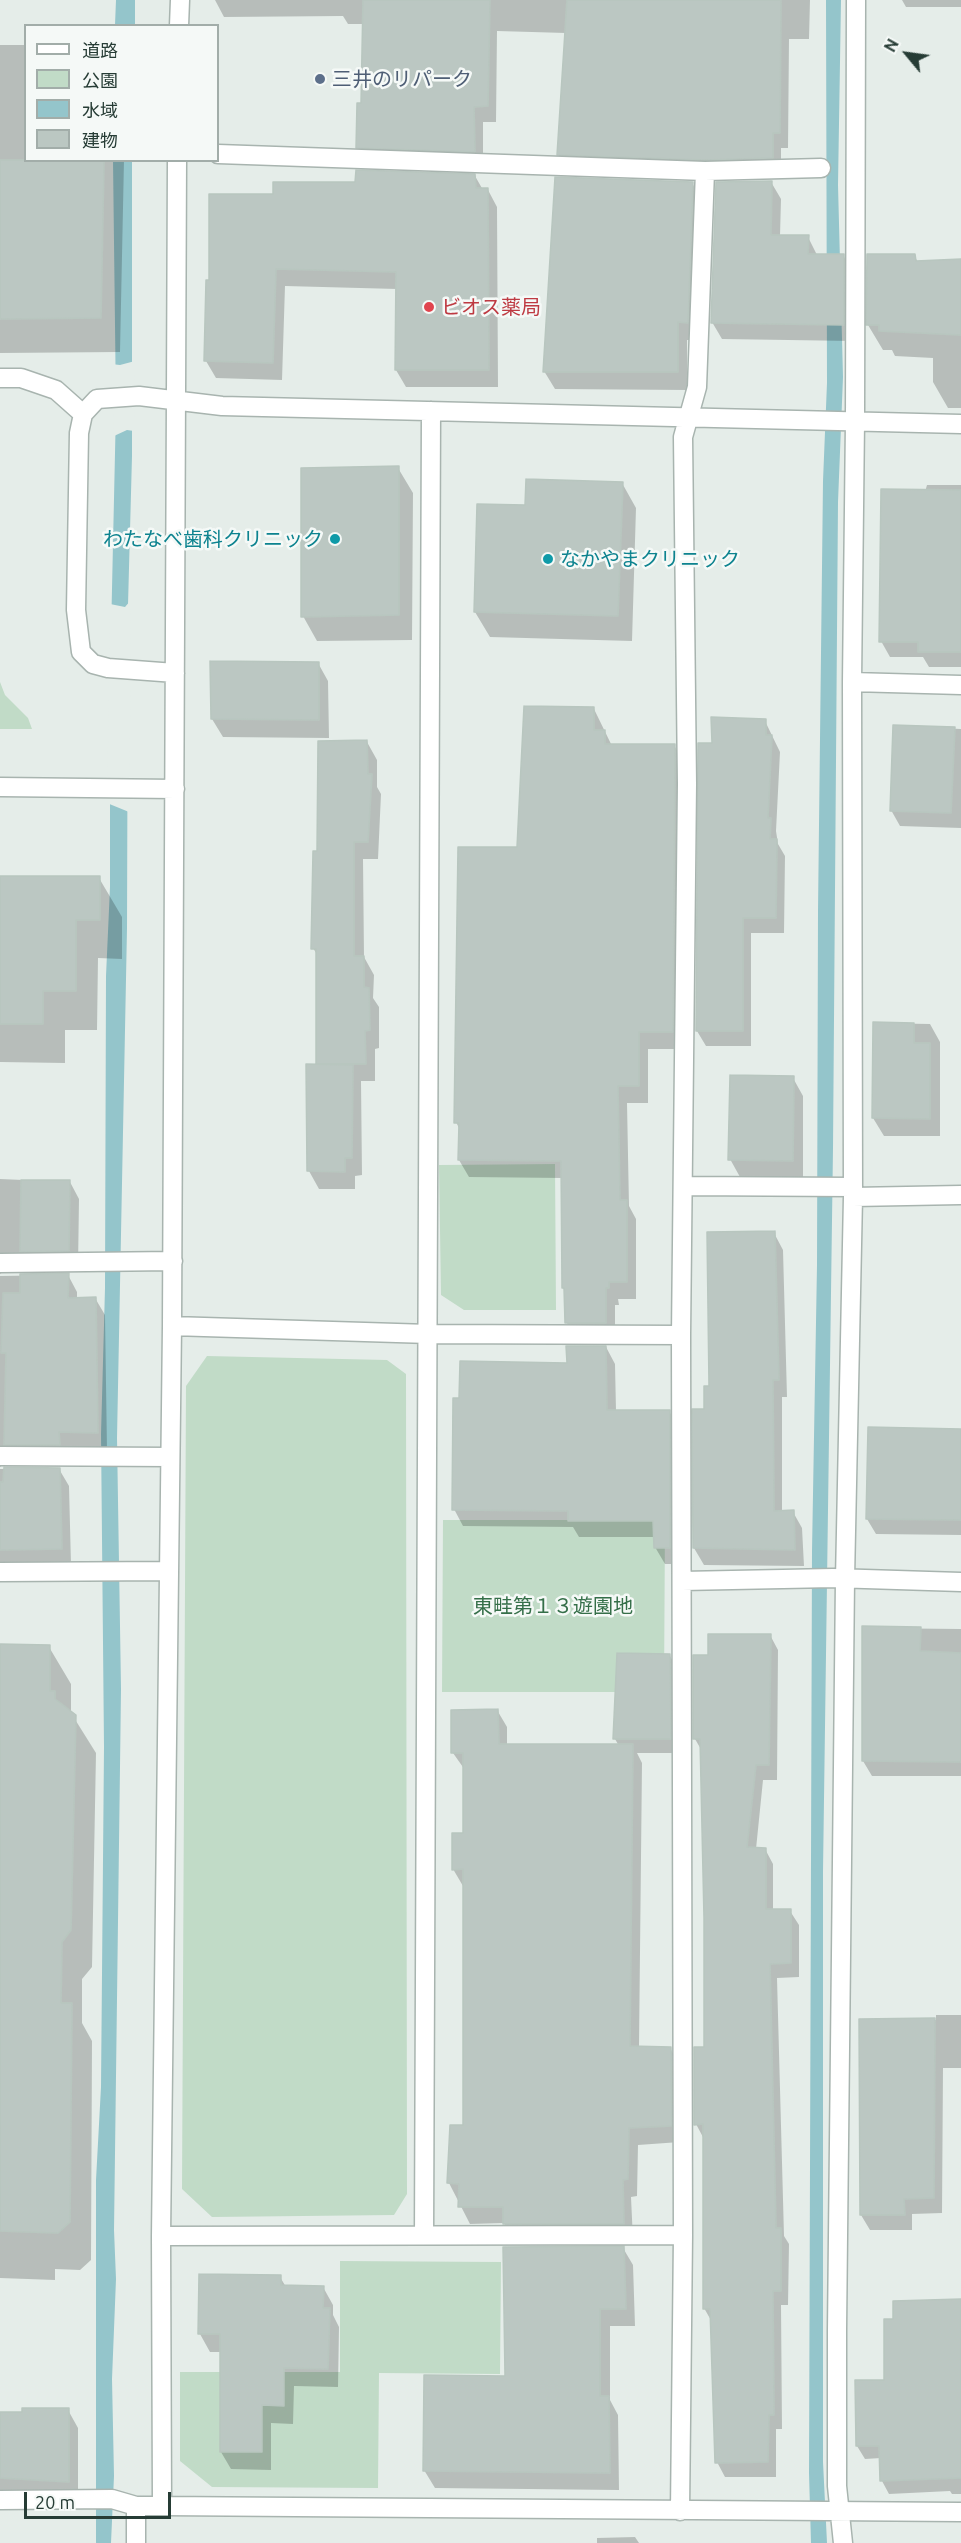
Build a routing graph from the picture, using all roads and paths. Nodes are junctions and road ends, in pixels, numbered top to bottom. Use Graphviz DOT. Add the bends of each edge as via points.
graph roads {
  1 [pos="180,0"];
  2 [pos="856,0"];
  3 [pos="179,24"];
  4 [pos="219,154"];
  5 [pos="177,162"];
  6 [pos="821,168"];
  7 [pos="705,171"];
  8 [pos="0,378"];
  9 [pos="177,400"];
  10 [pos="431,411"];
  11 [pos="83,414"];
  12 [pos="688,417"];
  13 [pos="849,421"];
  14 [pos="961,424"];
  15 [pos="175,673"];
  16 [pos="852,682"];
  17 [pos="961,685"];
  18 [pos="0,787"];
  19 [pos="175,789"];
  20 [pos="683,1186"];
  21 [pos="848,1190"];
  22 [pos="961,1195"];
  23 [pos="173,1262"];
  24 [pos="0,1263"];
  25 [pos="172,1326"];
  26 [pos="429,1334"];
  27 [pos="681,1335"];
  28 [pos="0,1456"];
  29 [pos="170,1457"];
  30 [pos="169,1571"];
  31 [pos="0,1572"];
  32 [pos="839,1578"];
  33 [pos="682,1581"];
  34 [pos="961,1582"];
  35 [pos="424,2235"];
  36 [pos="683,2235"];
  37 [pos="161,2236"];
  38 [pos="0,2500"];
  39 [pos="136,2506"];
  40 [pos="162,2506"];
  41 [pos="680,2511"];
  42 [pos="835,2511"];
  43 [pos="961,2512"];
  44 [pos="135,2543"];
  45 [pos="843,2543"];
  1 -- 3 [label="street"];
  2 -- 13 [label="street"];
  4 -- 7 [label="street"];
  5 -- 9 [label="street"];
  6 -- 7 [label="street"];
  7 -- 12 [label="street" via="698,387"];
  8 -- 11 [label="street" via="21,378 56,390"];
  9 -- 10 [label="street" via="222,406"];
  9 -- 11 [label="street" via="139,396 97,399"];
  9 -- 15 [label="street"];
  10 -- 12 [label="street"];
  10 -- 26 [label="street"];
  11 -- 15 [label="street" via="79,433 76,610 81,652 93,664 108,668"];
  12 -- 13 [label="street"];
  12 -- 20 [label="street" via="683,437 687,784"];
  13 -- 14 [label="street"];
  13 -- 16 [label="street"];
  15 -- 19 [label="street"];
  16 -- 17 [label="street"];
  16 -- 21 [label="street"];
  18 -- 19 [label="street"];
  19 -- 23 [label="street"];
  20 -- 21 [label="street" via="811,1186"];
  20 -- 27 [label="street"];
  21 -- 22 [label="street"];
  21 -- 32 [label="street"];
  23 -- 24 [label="street"];
  23 -- 25 [label="street"];
  25 -- 26 [label="street"];
  25 -- 29 [label="street"];
  26 -- 27 [label="street"];
  26 -- 35 [label="street"];
  27 -- 33 [label="street"];
  28 -- 29 [label="street"];
  29 -- 30 [label="street"];
  30 -- 31 [label="street"];
  30 -- 37 [label="street"];
  32 -- 33 [label="street"];
  32 -- 34 [label="street"];
  32 -- 42 [label="street"];
  33 -- 36 [label="street"];
  35 -- 36 [label="street"];
  35 -- 37 [label="street"];
  36 -- 41 [label="street"];
  37 -- 40 [label="street"];
  38 -- 39 [label="street" via="112,2499"];
  39 -- 40 [label="street"];
  39 -- 44 [label="street"];
  40 -- 41 [label="street"];
  41 -- 42 [label="street"];
  42 -- 43 [label="street"];
  42 -- 45 [label="street"];
}
